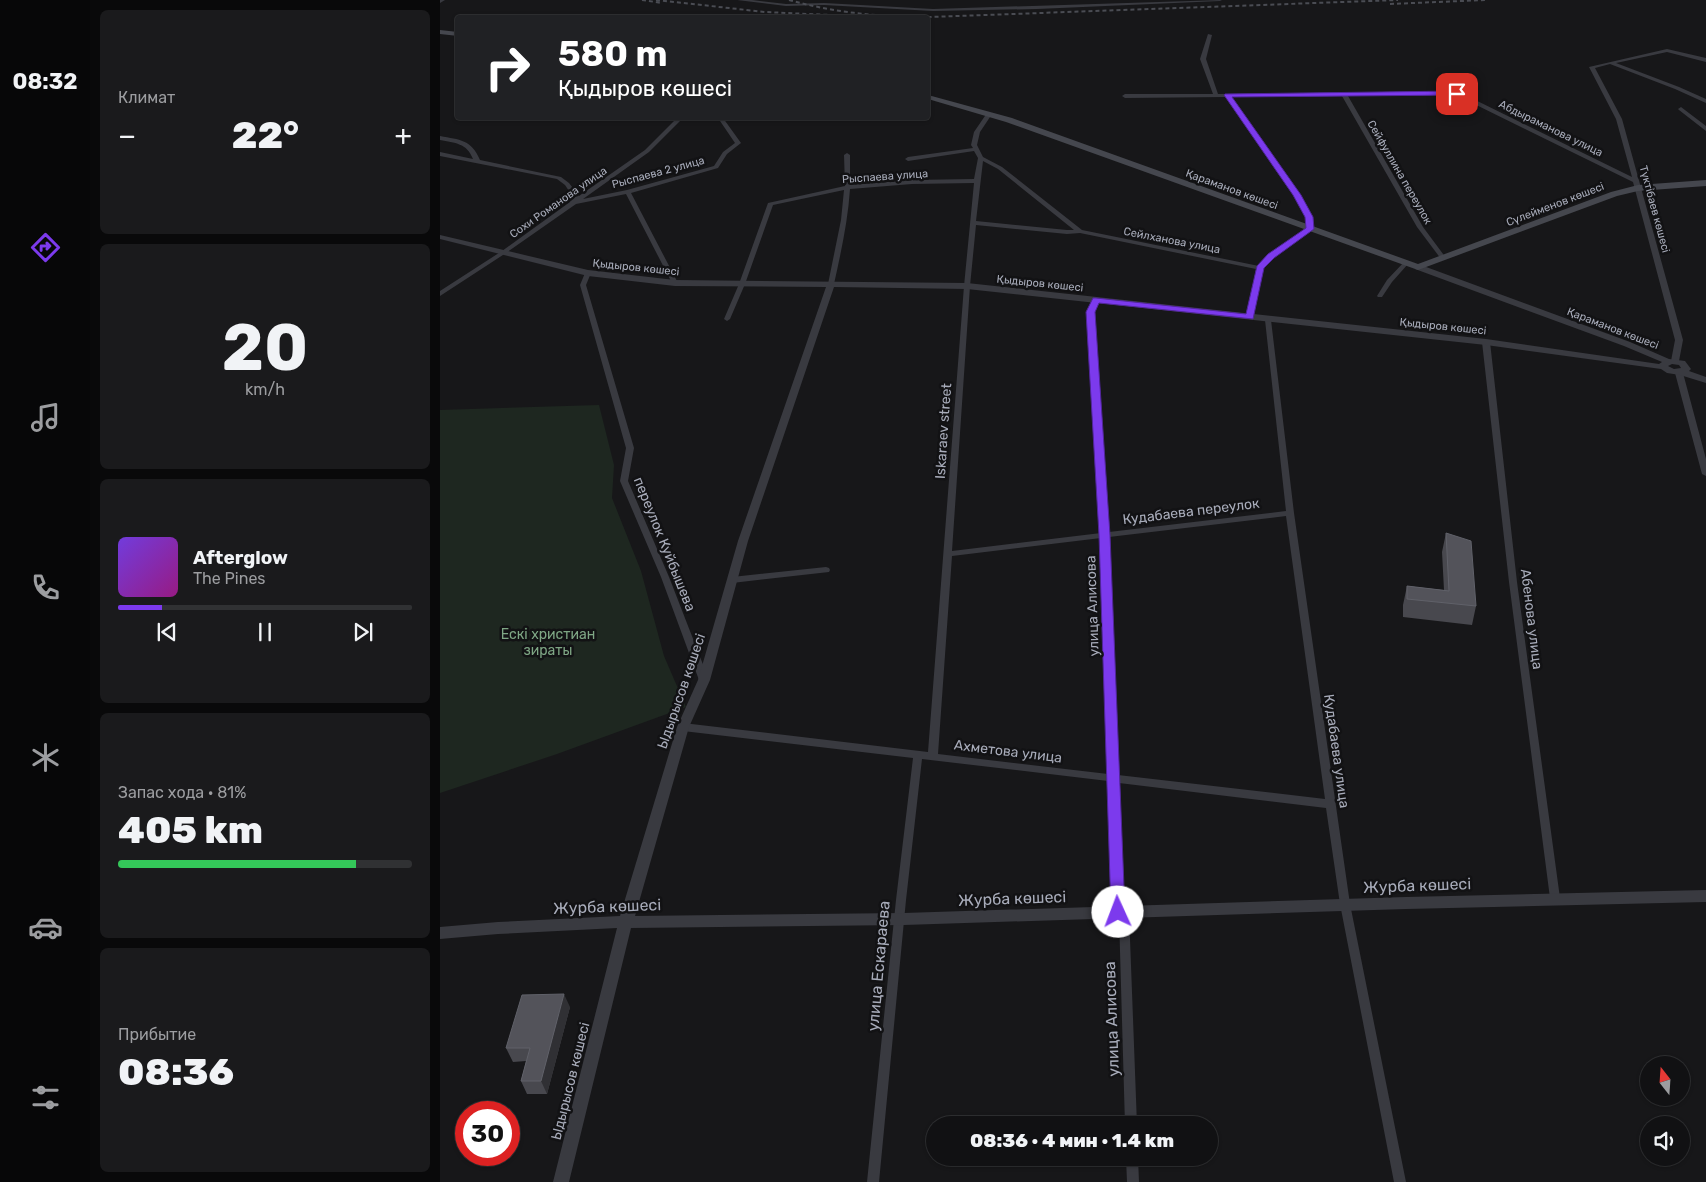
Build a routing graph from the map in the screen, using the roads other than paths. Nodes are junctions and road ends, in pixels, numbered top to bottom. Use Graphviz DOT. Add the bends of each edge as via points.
graph roads {
  1 [pos="739,0"];
  2 [pos="1220,0"];
  3 [pos="440,33"];
  4 [pos="455,35"];
  5 [pos="1210,35"];
  6 [pos="1706,60"];
  7 [pos="1610,63"];
  8 [pos="1344,94"];
  9 [pos="1216,95"];
  10 [pos="1227,95"];
  11 [pos="1125,96"];
  12 [pos="930,98"];
  13 [pos="1706,101"];
  14 [pos="1681,109"];
  15 [pos="989,114"];
  16 [pos="678,120"];
  17 [pos="722,120"];
  18 [pos="1706,129"];
  19 [pos="440,138"];
  20 [pos="976,149"];
  21 [pos="440,154"];
  22 [pos="847,155"];
  23 [pos="908,158"];
  24 [pos="981,158"];
  25 [pos="476,161"];
  26 [pos="977,181"];
  27 [pos="1706,183"];
  28 [pos="1637,184"];
  29 [pos="849,187"];
  30 [pos="628,192"];
  31 [pos="573,203"];
  32 [pos="973,224"];
  33 [pos="1310,229"];
  34 [pos="1080,231"];
  35 [pos="440,237"];
  36 [pos="504,252"];
  37 [pos="1443,258"];
  38 [pos="1406,263"];
  39 [pos="1418,267"];
  40 [pos="1260,268"];
  41 [pos="588,273"];
  42 [pos="675,283"];
  43 [pos="742,284"];
  44 [pos="831,284"];
  45 [pos="967,286"];
  46 [pos="440,294"];
  47 [pos="1380,296"];
  48 [pos="1096,300"];
  49 [pos="1250,317"];
  50 [pos="727,319"];
  51 [pos="1268,320"];
  52 [pos="1486,342"];
  53 [pos="1668,363"];
  54 [pos="1682,371"];
  55 [pos="1706,374"];
  56 [pos="1706,380"];
  57 [pos="1706,474"];
  58 [pos="1290,513"];
  59 [pos="1105,535"];
  60 [pos="947,554"];
  61 [pos="826,570"];
  62 [pos="732,580"];
  63 [pos="704,680"];
  64 [pos="683,727"];
  65 [pos="918,754"];
  66 [pos="933,756"];
  67 [pos="1114,778"];
  68 [pos="1330,804"];
  69 [pos="1706,896"];
  70 [pos="1555,898"];
  71 [pos="1345,904"];
  72 [pos="1121,912"];
  73 [pos="900,919"];
  74 [pos="626,921"];
  75 [pos="440,933"];
  76 [pos="1131,1116"];
  77 [pos="1132,1166"];
  78 [pos="560,1182"];
  79 [pos="873,1182"];
  80 [pos="1132,1182"];
  81 [pos="1400,1182"];
  1 -- 2 [label="street" via="786,5 933,10"];
  3 -- 4 [label="main road"];
  5 -- 9 [label="street" via="1203,59"];
  6 -- 7 [label="street" via="1667,50"];
  7 -- 13 [label="street"];
  7 -- 28 [label="street, Түктібаев көшесі" via="1592,67 1619,119"];
  8 -- 10 [label="street"];
  8 -- 28 [label="street, Абдыраманова улица" via="1457,94"];
  8 -- 37 [label="street, Сейфуллина переулок" via="1420,227"];
  9 -- 10 [label="street"];
  9 -- 11 [label="street"];
  10 -- 33 [label="street" via="1297,195 1309,217"];
  12 -- 15 [label="main road, Қараманов көшесі"];
  14 -- 18 [label="street"];
  15 -- 20 [label="street" via="978,132"];
  15 -- 33 [label="main road, Қараманов көшесі"];
  16 -- 31 [label="street, Сохи Романова улица" via="647,151"];
  17 -- 30 [label="street, Рыспаева 2 улица" via="738,143 725,153 716,167"];
  19 -- 25 [label="street" via="468,144"];
  20 -- 23 [label="street"];
  20 -- 24 [label="street"];
  21 -- 25 [label="street"];
  22 -- 29 [label="street, Ыдырысов көшесі"];
  24 -- 26 [label="street, Iskaraev street"];
  24 -- 34 [label="street, Сейлханова улица" via="1000,168"];
  25 -- 31 [label="street" via="559,178 576,196"];
  26 -- 29 [label="street, Рыспаева улица"];
  26 -- 32 [label="street, Iskaraev street"];
  27 -- 28 [label="main road, Сүлейменов көшесі"];
  28 -- 37 [label="main road, Сүлейменов көшесі"];
  28 -- 53 [label="street, Түктібаев көшесі" via="1679,340"];
  29 -- 43 [label="street, Рыспаева улица" via="770,204"];
  29 -- 44 [label="street, Ыдырысов көшесі"];
  30 -- 31 [label="street, Рыспаева 2 улица"];
  30 -- 42 [label="street"];
  31 -- 36 [label="street, Сохи Романова улица"];
  32 -- 34 [label="street, Сейлханова улица"];
  32 -- 45 [label="street, Iskaraev street"];
  33 -- 38 [label="main road, Қараманов көшесі"];
  33 -- 40 [label="street" via="1271,256"];
  34 -- 40 [label="street, Сейлханова улица"];
  35 -- 36 [label="street, Қыдыров көшесі"];
  36 -- 41 [label="street, Қыдыров көшесі"];
  36 -- 46 [label="street, Сохи Романова улица"];
  37 -- 39 [label="main road, Сүлейменов көшесі"];
  38 -- 39 [label="main road, Қараманов көшесі"];
  38 -- 47 [label="street" via="1389,280"];
  39 -- 53 [label="street, Қараманов көшесі" via="1627,344"];
  40 -- 49 [label="street"];
  41 -- 42 [label="street, Қыдыров көшесі"];
  41 -- 63 [label="street, переулок Куйбышева" via="583,285 630,448 624,481"];
  42 -- 43 [label="street, Қыдыров көшесі"];
  43 -- 44 [label="street, Қыдыров көшесі"];
  43 -- 50 [label="street, Рыспаева улица"];
  44 -- 45 [label="street, Қыдыров көшесі"];
  44 -- 62 [label="street, Ыдырысов көшесі"];
  45 -- 48 [label="street, Қыдыров көшесі"];
  45 -- 60 [label="street, Iskaraev street"];
  48 -- 49 [label="street, Қыдыров көшесі"];
  48 -- 59 [label="street, улица Алисова" via="1090,312"];
  49 -- 51 [label="street, Қыдыров көшесі"];
  51 -- 52 [label="street, Қыдыров көшесі"];
  51 -- 58 [label="street, Кудабаева улица"];
  52 -- 53 [label="street, Қыдыров көшесі"];
  52 -- 70 [label="street, Абенова улица" via="1513,582"];
  53 -- 54 [label="street" via="1668,370"];
  54 -- 55 [label="street"];
  54 -- 56 [label="street"];
  54 -- 57 [label="street"];
  58 -- 59 [label="street, Кудабаева переулок"];
  58 -- 68 [label="street, Кудабаева улица"];
  59 -- 60 [label="street, Кудабаева переулок"];
  59 -- 67 [label="street, улица Алисова"];
  60 -- 66 [label="street, Iskaraev street"];
  61 -- 62 [label="street"];
  62 -- 63 [label="street, Ыдырысов көшесі"];
  63 -- 64 [label="street, Ыдырысов көшесі"];
  64 -- 65 [label="street, Ахметова улица"];
  64 -- 74 [label="street, Ыдырысов көшесі"];
  65 -- 66 [label="street, Ахметова улица"];
  65 -- 73 [label="street, улица Ескараева"];
  66 -- 67 [label="street, Ахметова улица"];
  67 -- 68 [label="street, Ахметова улица"];
  67 -- 72 [label="street, улица Алисова"];
  68 -- 71 [label="street, Кудабаева улица"];
  69 -- 70 [label="street, Журба көшесі"];
  70 -- 71 [label="street, Журба көшесі"];
  71 -- 72 [label="street, Журба көшесі"];
  71 -- 81 [label="street, Кудабаева улица"];
  72 -- 73 [label="street, Журба көшесі"];
  72 -- 76 [label="street, улица Алисова"];
  73 -- 74 [label="street, Журба көшесі"];
  73 -- 79 [label="street, улица Ескараева"];
  74 -- 75 [label="street, Журба көшесі"];
  74 -- 78 [label="street, Ыдырысов көшесі"];
  77 -- 80 [label="street"];
}
